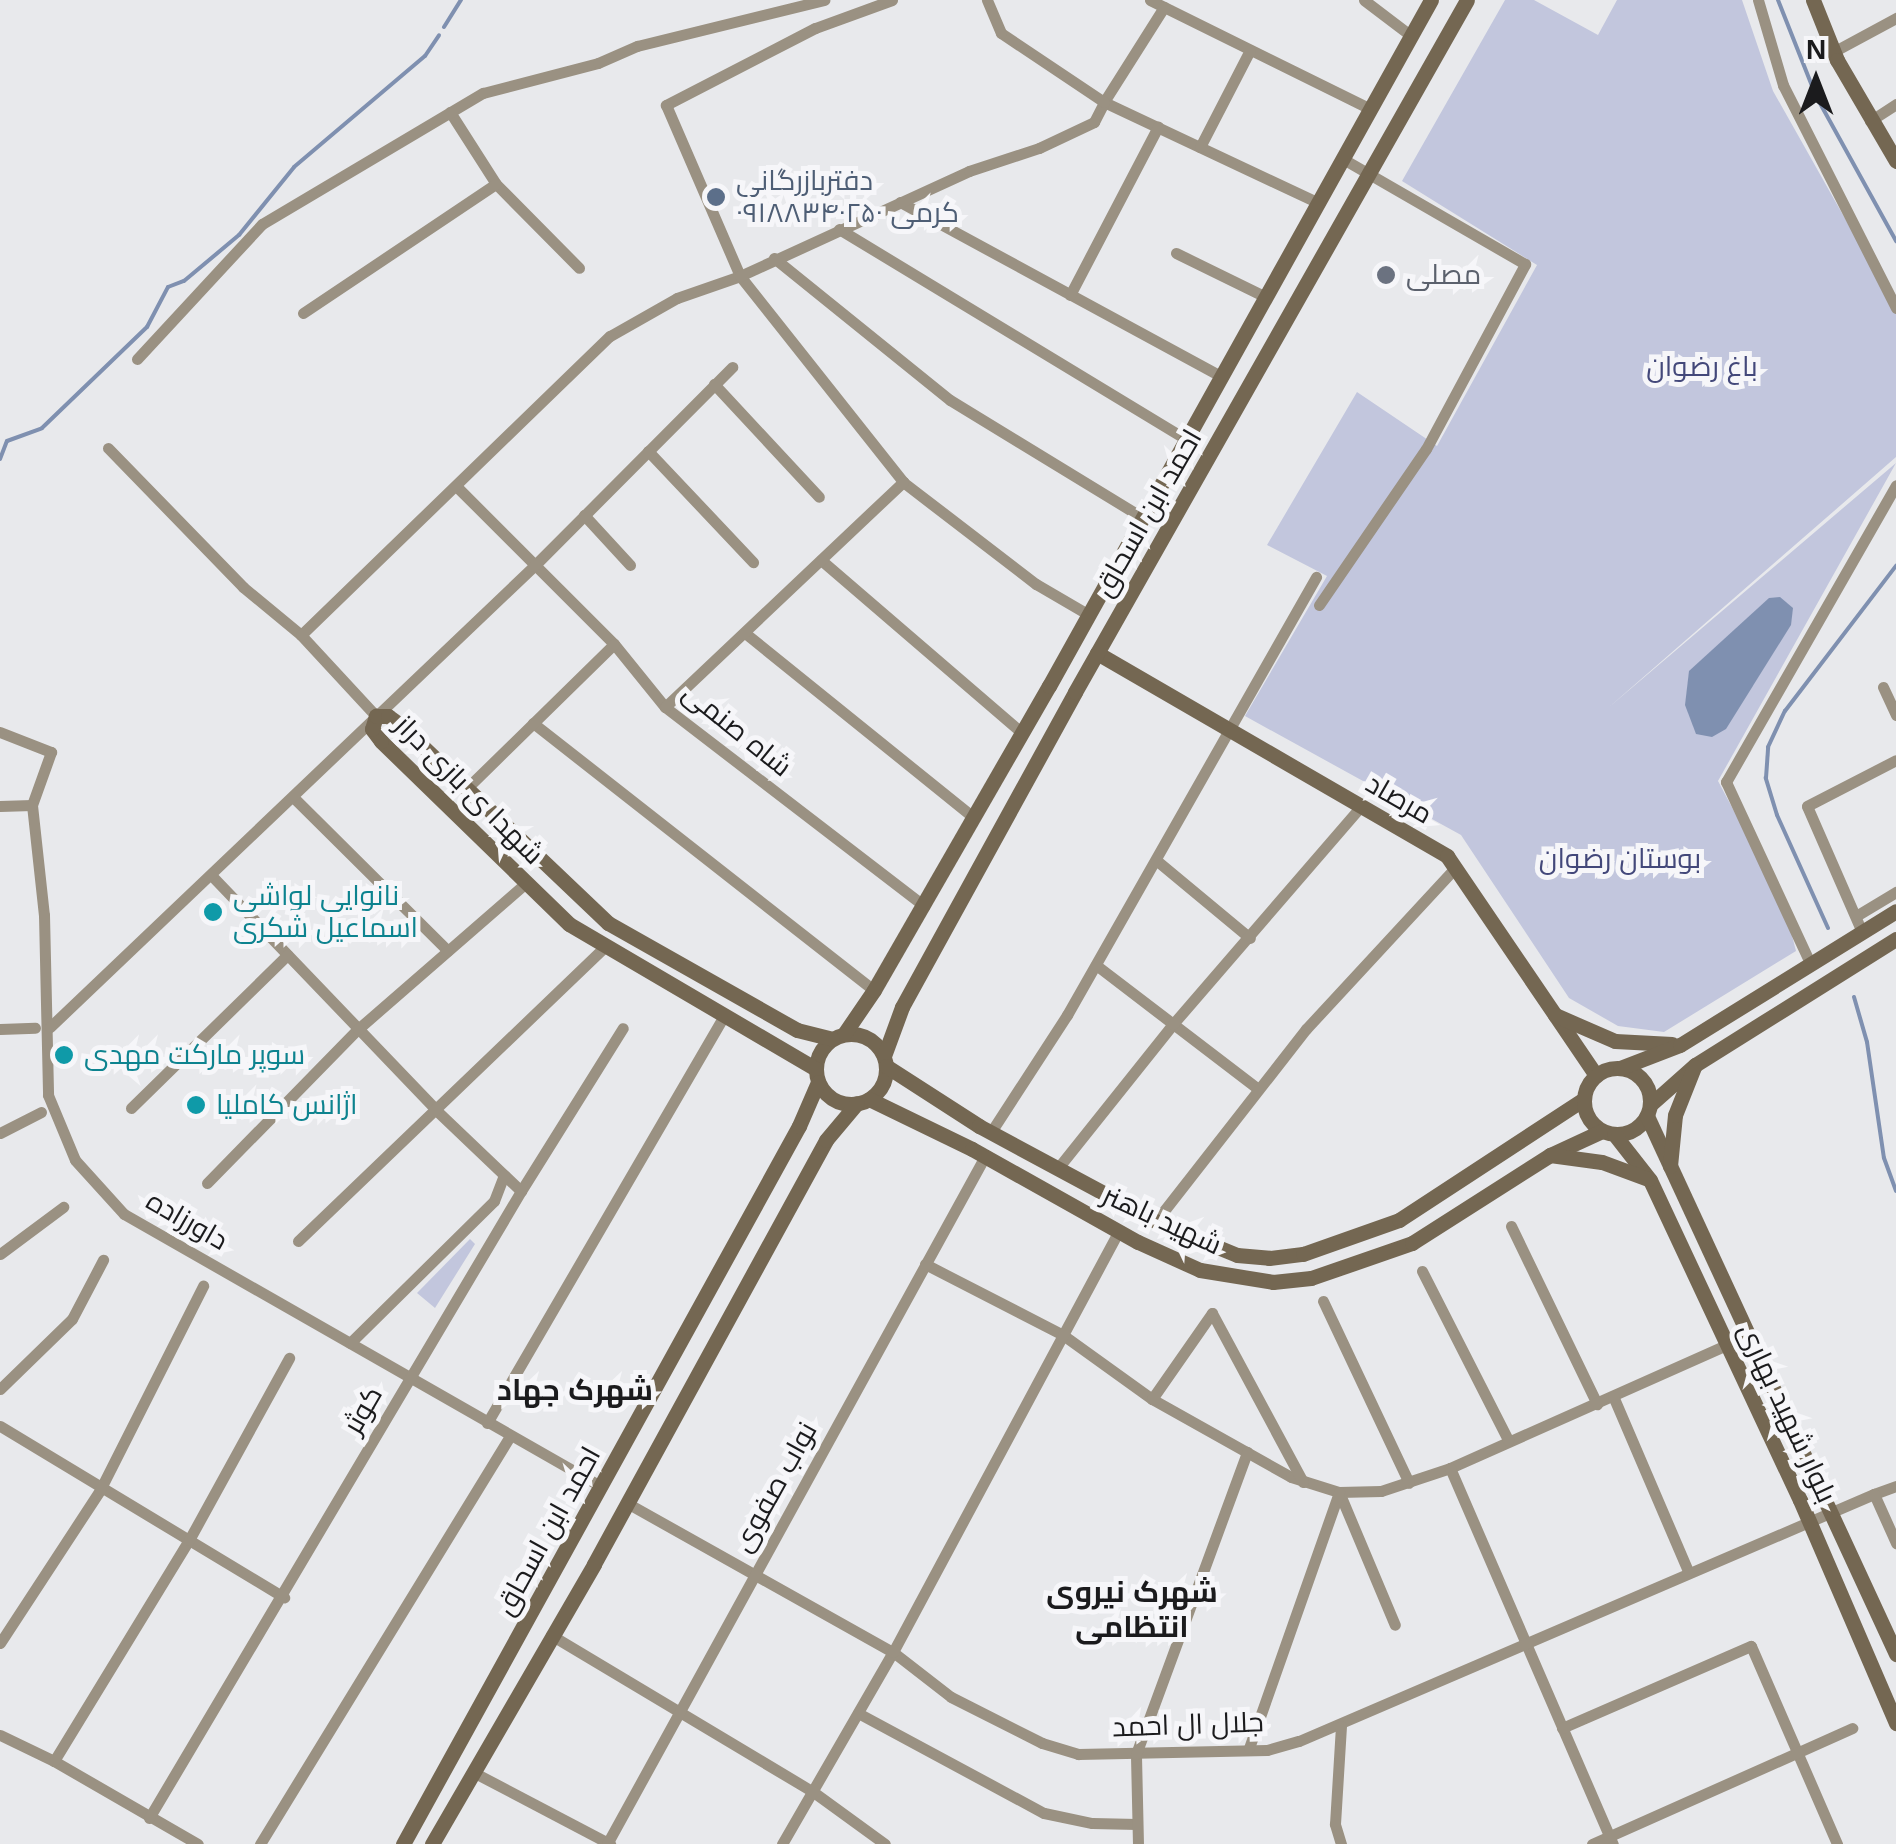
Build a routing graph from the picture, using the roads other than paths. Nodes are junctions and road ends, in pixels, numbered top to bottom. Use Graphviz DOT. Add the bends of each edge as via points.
graph roads {
  1 [pos="824,0"];
  2 [pos="892,0"];
  3 [pos="987,0"];
  4 [pos="1150,0"];
  5 [pos="1364,0"];
  6 [pos="1431,0"];
  7 [pos="1467,0"];
  8 [pos="1758,0"];
  9 [pos="1813,0"];
  10 [pos="1164,7"];
  11 [pos="1896,18"];
  12 [pos="1410,35"];
  13 [pos="1250,50"];
  14 [pos="1833,52"];
  15 [pos="1104,102"];
  16 [pos="1896,104"];
  17 [pos="1371,109"];
  18 [pos="450,112"];
  19 [pos="1870,121"];
  20 [pos="1158,127"];
  21 [pos="1200,147"];
  22 [pos="1343,159"];
  23 [pos="1896,161"];
  24 [pos="1369,173"];
  25 [pos="496,184"];
  26 [pos="900,202"];
  27 [pos="1319,203"];
  28 [pos="839,229"];
  29 [pos="1176,252"];
  30 [pos="774,258"];
  31 [pos="579,268"];
  32 [pos="740,276"];
  33 [pos="1070,294"];
  34 [pos="1266,297"];
  35 [pos="1896,308"];
  36 [pos="303,313"];
  37 [pos="136,359"];
  38 [pos="732,367"];
  39 [pos="1222,377"];
  40 [pos="714,384"];
  41 [pos="1186,440"];
  42 [pos="108,448"];
  43 [pos="648,451"];
  44 [pos="903,482"];
  45 [pos="1896,484"];
  46 [pos="456,486"];
  47 [pos="819,497"];
  48 [pos="584,515"];
  49 [pos="1143,518"];
  50 [pos="821,560"];
  51 [pos="753,562"];
  52 [pos="630,564"];
  53 [pos="534,566"];
  54 [pos="1316,576"];
  55 [pos="1319,605"];
  56 [pos="1089,615"];
  57 [pos="744,633"];
  58 [pos="301,635"];
  59 [pos="614,644"];
  60 [pos="1097,653"];
  61 [pos="1883,687"];
  62 [pos="664,706"];
  63 [pos="1896,715"];
  64 [pos="376,716"];
  65 [pos="533,723"];
  66 [pos="1229,728"];
  67 [pos="0,732"];
  68 [pos="1022,733"];
  69 [pos="1896,760"];
  70 [pos="466,789"];
  71 [pos="293,797"];
  72 [pos="32,804"];
  73 [pos="0,806"];
  74 [pos="1361,806"];
  75 [pos="974,818"];
  76 [pos="1156,860"];
  77 [pos="1456,868"];
  78 [pos="212,876"];
  79 [pos="526,882"];
  80 [pos="1896,892"];
  81 [pos="924,906"];
  82 [pos="1896,911"];
  83 [pos="1859,924"];
  84 [pos="1250,938"];
  85 [pos="1896,939"];
  86 [pos="604,948"];
  87 [pos="448,951"];
  88 [pos="287,955"];
  89 [pos="1096,965"];
  90 [pos="1810,966"];
  91 [pos="874,990"];
  92 [pos="1555,1015"];
  93 [pos="724,1016"];
  94 [pos="1173,1024"];
  95 [pos="50,1027"];
  96 [pos="35,1028"];
  97 [pos="623,1028"];
  98 [pos="0,1029"];
  99 [pos="358,1029"];
  100 [pos="838,1037"];
  101 [pos="1680,1045"];
  102 [pos="885,1061"];
  103 [pos="1695,1064"];
  104 [pos="1620,1068"];
  105 [pos="817,1076"];
  106 [pos="1596,1076"];
  107 [pos="1258,1090"];
  108 [pos="1584,1099"];
  109 [pos="863,1101"];
  110 [pos="131,1108"];
  111 [pos="1649,1110"];
  112 [pos="437,1111"];
  113 [pos="41,1112"];
  114 [pos="3,1130"];
  115 [pos="991,1132"];
  116 [pos="1608,1132"];
  117 [pos="1550,1155"];
  118 [pos="985,1156"];
  119 [pos="1058,1168"];
  120 [pos="1670,1170"];
  121 [pos="504,1175"];
  122 [pos="1650,1180"];
  123 [pos="206,1183"];
  124 [pos="520,1190"];
  125 [pos="1122,1203"];
  126 [pos="63,1207"];
  127 [pos="1158,1222"];
  128 [pos="1511,1226"];
  129 [pos="1113,1227"];
  130 [pos="298,1241"];
  131 [pos="1148,1246"];
  132 [pos="0,1254"];
  133 [pos="103,1260"];
  134 [pos="925,1264"];
  135 [pos="1422,1271"];
  136 [pos="203,1286"];
  137 [pos="1323,1301"];
  138 [pos="1063,1335"];
  139 [pos="350,1343"];
  140 [pos="1728,1344"];
  141 [pos="288,1358"];
  142 [pos="410,1378"];
  143 [pos="0,1388"];
  144 [pos="1613,1396"];
  145 [pos="1152,1399"];
  146 [pos="1597,1404"];
  147 [pos="486,1423"];
  148 [pos="1,1430"];
  149 [pos="510,1436"];
  150 [pos="1508,1440"];
  151 [pos="1248,1452"];
  152 [pos="1450,1468"];
  153 [pos="1303,1482"];
  154 [pos="1409,1484"];
  155 [pos="1896,1486"];
  156 [pos="602,1487"];
  157 [pos="100,1490"];
  158 [pos="1340,1492"];
  159 [pos="1874,1494"];
  160 [pos="627,1503"];
  161 [pos="1830,1511"];
  162 [pos="1808,1518"];
  163 [pos="190,1540"];
  164 [pos="1896,1543"];
  165 [pos="1688,1572"];
  166 [pos="756,1574"];
  167 [pos="284,1597"];
  168 [pos="1395,1624"];
  169 [pos="552,1635"];
  170 [pos="0,1642"];
  171 [pos="1530,1644"];
  172 [pos="893,1652"];
  173 [pos="1896,1654"];
  174 [pos="678,1713"];
  175 [pos="858,1713"];
  176 [pos="1896,1723"];
  177 [pos="1341,1726"];
  178 [pos="1562,1728"];
  179 [pos="1852,1728"];
  180 [pos="0,1735"];
  181 [pos="1250,1748"];
  182 [pos="1798,1752"];
  183 [pos="1136,1754"];
  184 [pos="54,1761"];
  185 [pos="474,1772"];
  186 [pos="812,1791"];
  187 [pos="150,1818"];
  188 [pos="1136,1824"];
  189 [pos="1612,1840"];
  190 [pos="198,1844"];
  191 [pos="260,1844"];
  192 [pos="403,1844"];
  193 [pos="432,1844"];
  194 [pos="608,1844"];
  195 [pos="782,1844"];
  196 [pos="884,1844"];
  197 [pos="1138,1844"];
  198 [pos="1340,1844"];
  199 [pos="1592,1844"];
  200 [pos="1837,1844"];
  1 -- 18 [label="street" via="637,46 483,93"];
  2 -- 32 [label="street" via="815,28 666,105"];
  3 -- 15 [label="street" via="1001,33"];
  4 -- 10 [label="street"];
  5 -- 12 [label="street"];
  6 -- 12 [label="main road, احمد ابن اسحاق"];
  7 -- 24 [label="main road, احمد ابن اسحاق"];
  8 -- 35 [label="street" via="1783,85"];
  9 -- 14 [label="main road"];
  10 -- 13 [label="street"];
  10 -- 15 [label="street"];
  11 -- 14 [label="street"];
  12 -- 17 [label="main road, احمد ابن اسحاق"];
  13 -- 17 [label="street"];
  13 -- 21 [label="street"];
  14 -- 19 [label="main road"];
  15 -- 20 [label="street"];
  15 -- 26 [label="street" via="1094,122"];
  16 -- 19 [label="street"];
  17 -- 22 [label="main road, احمد ابن اسحاق"];
  18 -- 25 [label="street"];
  18 -- 37 [label="street" via="262,224"];
  19 -- 23 [label="main road"];
  20 -- 21 [label="street"];
  20 -- 33 [label="street"];
  21 -- 27 [label="street"];
  22 -- 24 [label="street"];
  22 -- 27 [label="main road, احمد ابن اسحاق"];
  24 -- 55 [label="street" via="1525,264 1426,449"];
  24 -- 60 [label="main road, احمد ابن اسحاق"];
  25 -- 31 [label="street"];
  25 -- 36 [label="street"];
  26 -- 28 [label="street"];
  26 -- 33 [label="street"];
  27 -- 34 [label="main road, احمد ابن اسحاق"];
  28 -- 30 [label="street"];
  28 -- 41 [label="street"];
  29 -- 34 [label="street"];
  30 -- 32 [label="street"];
  30 -- 49 [label="street" via="950,400"];
  32 -- 44 [label="street"];
  32 -- 46 [label="street" via="678,298 610,336"];
  33 -- 39 [label="street"];
  34 -- 39 [label="main road, احمد ابن اسحاق"];
  38 -- 40 [label="street"];
  39 -- 41 [label="main road, احمد ابن اسحاق"];
  40 -- 43 [label="street"];
  40 -- 47 [label="street"];
  41 -- 49 [label="main road, احمد ابن اسحاق"];
  42 -- 58 [label="street" via="243,587"];
  43 -- 48 [label="street"];
  43 -- 51 [label="street"];
  44 -- 50 [label="street"];
  44 -- 56 [label="street" via="1036,584"];
  45 -- 90 [label="street" via="1726,782"];
  46 -- 53 [label="street, شاه صنمی"];
  46 -- 58 [label="street"];
  48 -- 52 [label="street"];
  48 -- 53 [label="street"];
  49 -- 56 [label="main road, احمد ابن اسحاق"];
  50 -- 57 [label="street"];
  50 -- 68 [label="street"];
  53 -- 59 [label="street, شاه صنمی"];
  53 -- 64 [label="street"];
  54 -- 66 [label="street"];
  56 -- 68 [label="main road, احمد ابن اسحاق"];
  57 -- 62 [label="street"];
  57 -- 75 [label="street"];
  58 -- 64 [label="street"];
  59 -- 62 [label="street, شاه صنمی"];
  59 -- 65 [label="street"];
  60 -- 66 [label="main road, مرصاد"];
  60 -- 102 [label="main road, احمد ابن اسحاق" via="902,1007"];
  61 -- 63 [label="street"];
  62 -- 81 [label="street, شاه صنمی"];
  64 -- 70 [label="main road, شهدا ی بازی دراز" via="399,724"];
  64 -- 71 [label="street"];
  64 -- 79 [label="main road, شهدا ی بازی دراز" via="372,729 381,742"];
  65 -- 70 [label="street"];
  65 -- 91 [label="street"];
  66 -- 74 [label="main road, مرصاد"];
  66 -- 76 [label="street"];
  67 -- 72 [label="street" via="51,752"];
  68 -- 75 [label="main road, احمد ابن اسحاق"];
  69 -- 83 [label="street" via="1808,806"];
  70 -- 100 [label="main road, شهدا ی بازی دراز" via="608,923 797,1030"];
  71 -- 78 [label="street"];
  71 -- 87 [label="street"];
  72 -- 73 [label="street"];
  72 -- 95 [label="street, داورزاده"];
  74 -- 77 [label="main road, مرصاد" via="1447,856"];
  74 -- 84 [label="street"];
  75 -- 81 [label="main road, احمد ابن اسحاق"];
  76 -- 84 [label="street"];
  76 -- 89 [label="street"];
  77 -- 92 [label="main road, مرصاد"];
  77 -- 107 [label="street"];
  78 -- 88 [label="street"];
  78 -- 95 [label="street"];
  79 -- 86 [label="main road, شهدا ی بازی دراز"];
  79 -- 87 [label="street"];
  80 -- 83 [label="street"];
  81 -- 91 [label="main road, احمد ابن اسحاق"];
  82 -- 83 [label="main road"];
  83 -- 90 [label="main road"];
  84 -- 94 [label="street"];
  85 -- 103 [label="main road"];
  86 -- 93 [label="main road, شهدا ی بازی دراز"];
  86 -- 112 [label="street"];
  87 -- 99 [label="street"];
  88 -- 99 [label="street"];
  88 -- 110 [label="street"];
  89 -- 94 [label="street"];
  89 -- 115 [label="street"];
  90 -- 101 [label="main road"];
  91 -- 100 [label="main road, احمد ابن اسحاق"];
  92 -- 101 [label="main road" via="1615,1040"];
  92 -- 106 [label="main road, مرصاد"];
  93 -- 105 [label="main road, شهدا ی بازی دراز"];
  93 -- 147 [label="street"];
  94 -- 107 [label="street"];
  94 -- 119 [label="street"];
  95 -- 139 [label="street, داورزاده" via="48,1096 75,1160 124,1214"];
  96 -- 98 [label="street"];
  97 -- 124 [label="street, کوثر"];
  99 -- 112 [label="street"];
  99 -- 123 [label="street"];
  100 -- 102 [label="main road" via="864,1036"];
  100 -- 105 [label="main road" via="818,1058"];
  101 -- 104 [label="main road"];
  102 -- 109 [label="main road" via="883,1085"];
  102 -- 115 [label="main road, شهید باهنر"];
  103 -- 111 [label="main road"];
  103 -- 120 [label="main road" via="1675,1115"];
  104 -- 106 [label="main road"];
  104 -- 111 [label="main road" via="1639,1076"];
  105 -- 109 [label="main road" via="834,1100"];
  105 -- 156 [label="main road, احمد ابن اسحاق" via="799,1126"];
  106 -- 108 [label="main road"];
  107 -- 127 [label="street"];
  108 -- 116 [label="main road" via="1588,1117"];
  108 -- 127 [label="main road, شهید باهنر" via="1399,1220 1304,1254 1237,1255"];
  109 -- 118 [label="main road, شهید باهنر"];
  109 -- 160 [label="main road, احمد ابن اسحاق" via="826,1140"];
  111 -- 116 [label="main road" via="1634,1130"];
  111 -- 120 [label="main road, بلوار شهید بهاری"];
  112 -- 121 [label="street"];
  112 -- 130 [label="street"];
  113 -- 114 [label="street"];
  115 -- 119 [label="main road, شهید باهنر"];
  116 -- 117 [label="main road, شهید باهنر"];
  116 -- 122 [label="main road, بلوار شهید بهاری"];
  117 -- 122 [label="main road" via="1602,1162"];
  117 -- 131 [label="main road, شهید باهنر" via="1412,1243 1311,1278 1235,1279"];
  118 -- 129 [label="main road, شهید باهنر"];
  118 -- 134 [label="street, نواب صفوی"];
  119 -- 125 [label="main road, شهید باهنر"];
  120 -- 161 [label="main road, بلوار شهید بهاری"];
  121 -- 124 [label="street"];
  121 -- 139 [label="street" via="494,1201"];
  122 -- 140 [label="main road, بلوار شهید بهاری"];
  124 -- 142 [label="street, کوثر"];
  125 -- 127 [label="main road, شهید باهنر"];
  125 -- 129 [label="main road"];
  126 -- 132 [label="street"];
  127 -- 131 [label="main road" via="1146,1233"];
  128 -- 146 [label="street"];
  129 -- 131 [label="main road, شهید باهنر"];
  129 -- 138 [label="street"];
  133 -- 143 [label="street" via="72,1319"];
  134 -- 138 [label="street"];
  134 -- 166 [label="street, نواب صفوی"];
  135 -- 150 [label="street"];
  136 -- 157 [label="street"];
  137 -- 154 [label="street"];
  138 -- 145 [label="street"];
  138 -- 172 [label="street"];
  139 -- 142 [label="street, داورزاده"];
  140 -- 144 [label="street"];
  140 -- 162 [label="main road, بلوار شهید بهاری"];
  141 -- 163 [label="street"];
  142 -- 147 [label="street, داورزاده"];
  142 -- 167 [label="street, کوثر"];
  144 -- 146 [label="street"];
  144 -- 165 [label="street"];
  145 -- 151 [label="street"];
  145 -- 153 [label="street" via="1212,1313"];
  146 -- 150 [label="street"];
  147 -- 149 [label="street, داورزاده"];
  148 -- 157 [label="street"];
  149 -- 156 [label="street, داورزاده"];
  149 -- 191 [label="street"];
  150 -- 152 [label="street"];
  151 -- 153 [label="street"];
  151 -- 183 [label="street"];
  152 -- 154 [label="street"];
  152 -- 171 [label="street"];
  153 -- 158 [label="street"];
  154 -- 158 [label="street"];
  155 -- 159 [label="street, جلال ال احمد"];
  156 -- 192 [label="main road, احمد ابن اسحاق"];
  157 -- 163 [label="street"];
  157 -- 170 [label="street"];
  158 -- 168 [label="street"];
  158 -- 181 [label="street"];
  159 -- 161 [label="street, جلال ال احمد"];
  159 -- 164 [label="street"];
  160 -- 166 [label="street, جلال ال احمد"];
  160 -- 169 [label="main road, احمد ابن اسحاق"];
  161 -- 162 [label="street, جلال ال احمد"];
  161 -- 173 [label="main road, بلوار شهید بهاری"];
  162 -- 165 [label="street, جلال ال احمد"];
  162 -- 176 [label="main road, بلوار شهید بهاری"];
  163 -- 167 [label="street"];
  163 -- 184 [label="street"];
  165 -- 171 [label="street, جلال ال احمد"];
  166 -- 172 [label="street, جلال ال احمد"];
  166 -- 174 [label="street, نواب صفوی"];
  167 -- 187 [label="street, کوثر"];
  169 -- 174 [label="street"];
  169 -- 185 [label="main road, احمد ابن اسحاق"];
  171 -- 177 [label="street, جلال ال احمد"];
  171 -- 178 [label="street"];
  172 -- 175 [label="street"];
  172 -- 183 [label="street, جلال ال احمد" via="950,1697 1042,1743 1078,1754"];
  174 -- 186 [label="street"];
  174 -- 194 [label="street, نواب صفوی"];
  175 -- 186 [label="street"];
  175 -- 188 [label="street" via="1044,1813"];
  177 -- 181 [label="street, جلال ال احمد" via="1267,1750"];
  177 -- 198 [label="street" via="1335,1824"];
  178 -- 182 [label="street" via="1751,1646"];
  178 -- 189 [label="street"];
  179 -- 182 [label="street"];
  180 -- 184 [label="street"];
  181 -- 183 [label="street, جلال ال احمد"];
  182 -- 189 [label="street"];
  182 -- 200 [label="street"];
  183 -- 188 [label="street"];
  184 -- 187 [label="street"];
  185 -- 193 [label="main road, احمد ابن اسحاق"];
  185 -- 194 [label="street"];
  186 -- 195 [label="street"];
  186 -- 196 [label="street"];
  187 -- 190 [label="street"];
  188 -- 197 [label="street"];
  189 -- 199 [label="street"];
}
